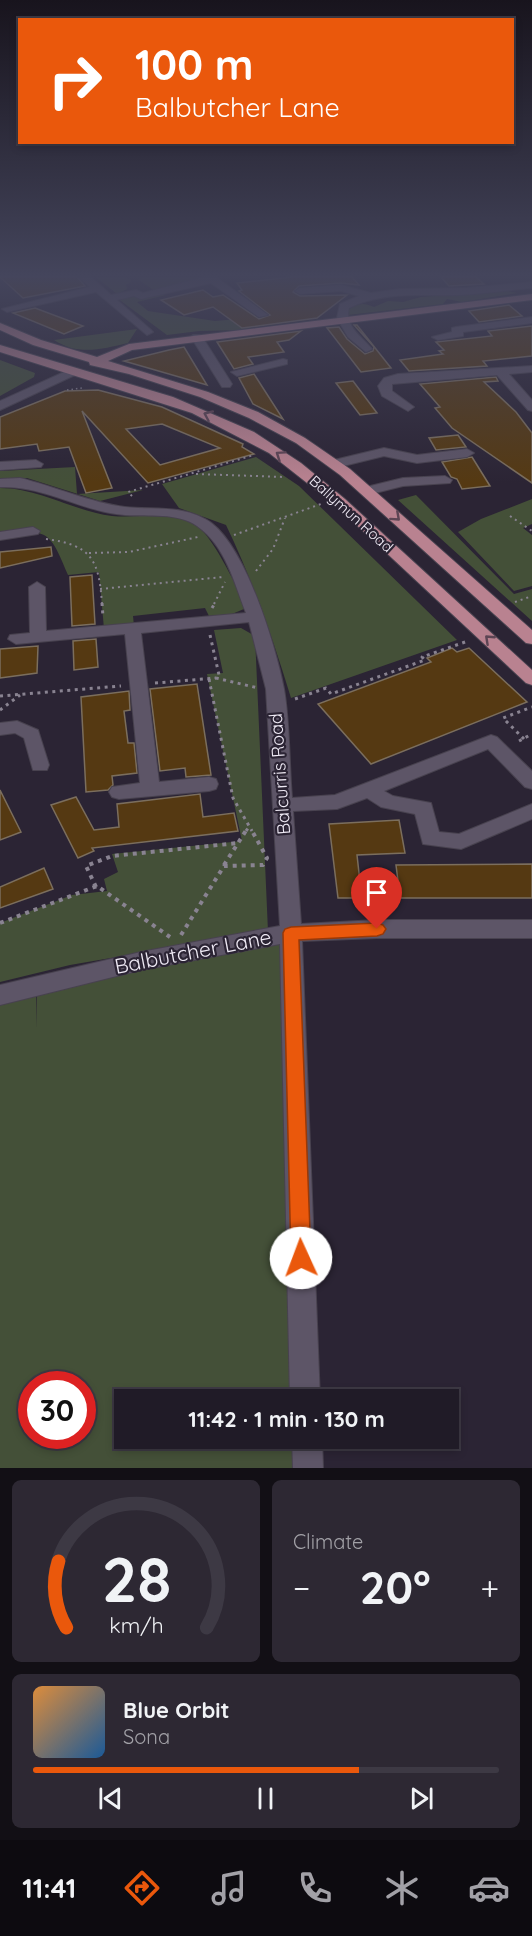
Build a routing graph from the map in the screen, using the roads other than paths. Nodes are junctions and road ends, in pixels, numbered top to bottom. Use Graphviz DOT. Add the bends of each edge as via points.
graph roads {
  1 [pos="42,346"];
  2 [pos="150,346"];
  3 [pos="202,346"];
  4 [pos="363,346"];
  5 [pos="0,348"];
  6 [pos="366,349"];
  7 [pos="98,361"];
  8 [pos="283,362"];
  9 [pos="532,369"];
  10 [pos="500,371"];
  11 [pos="73,372"];
  12 [pos="237,372"];
  13 [pos="226,384"];
  14 [pos="0,406"];
  15 [pos="408,407"];
  16 [pos="532,407"];
  17 [pos="467,453"];
  18 [pos="36,464"];
  19 [pos="335,464"];
  20 [pos="0,466"];
  21 [pos="445,480"];
  22 [pos="0,483"];
  23 [pos="367,491"];
  24 [pos="33,531"];
  25 [pos="0,536"];
  26 [pos="37,587"];
  27 [pos="256,616"];
  28 [pos="132,628"];
  29 [pos="38,637"];
  30 [pos="16,639"];
  31 [pos="532,639"];
  32 [pos="532,679"];
  33 [pos="0,729"];
  34 [pos="40,765"];
  35 [pos="532,782"];
  36 [pos="209,784"];
  37 [pos="150,789"];
  38 [pos="369,790"];
  39 [pos="119,792"];
  40 [pos="283,805"];
  41 [pos="532,811"];
  42 [pos="532,929"];
  43 [pos="291,933"];
  44 [pos="0,995"];
  45 [pos="305,1389"];
  46 [pos="307,1449"];
  47 [pos="308,1468"];
  1 -- 7 [label="main road, Ballymun Road"];
  2 -- 7 [label="main road"];
  3 -- 13 [label="street"];
  4 -- 6 [label="street"];
  5 -- 11 [label="main road, Ballymun Road"];
  7 -- 11 [label="main road"];
  7 -- 19 [label="main road, Ballymun Road" via="199,391 243,410 284,429"];
  8 -- 12 [label="street"];
  9 -- 10 [label="street"];
  10 -- 15 [label="street" via="388,381 384,386 386,393"];
  10 -- 16 [label="street"];
  11 -- 14 [label="street"];
  32 -- 11 [label="main road, Ballymun Road, one-way" via="308,474 252,437 200,411"];
  17 -- 19 [label="street" via="417,459 384,452"];
  18 -- 20 [label="street"];
  19 -- 23 [label="main road, Ballymun Road"];
  21 -- 23 [label="street" via="403,482"];
  22 -- 27 [label="street, Balcurris Road" via="20,482 123,511 153,511 201,522 216,536 239,575"];
  23 -- 31 [label="main road, Ballymun Road, one-way"];
  24 -- 25 [label="street"];
  26 -- 29 [label="street"];
  27 -- 28 [label="street"];
  27 -- 40 [label="street, Balcurris Road" via="275,697"];
  28 -- 29 [label="street"];
  28 -- 37 [label="street"];
  29 -- 30 [label="street"];
  33 -- 34 [label="street" via="17,727 32,734"];
  35 -- 38 [label="street" via="490,741"];
  36 -- 37 [label="street"];
  37 -- 39 [label="street"];
  38 -- 40 [label="street" via="337,802"];
  38 -- 41 [label="street" via="388,802 424,808 430,839 461,842"];
  40 -- 43 [label="street, Balcurris Road"];
  42 -- 43 [label="street, Balbutcher Lane"];
  43 -- 44 [label="street, Balbutcher Lane" via="141,961"];
  43 -- 45 [label="street, Balcurris Road"];
  46 -- 47 [label="street"];
}
